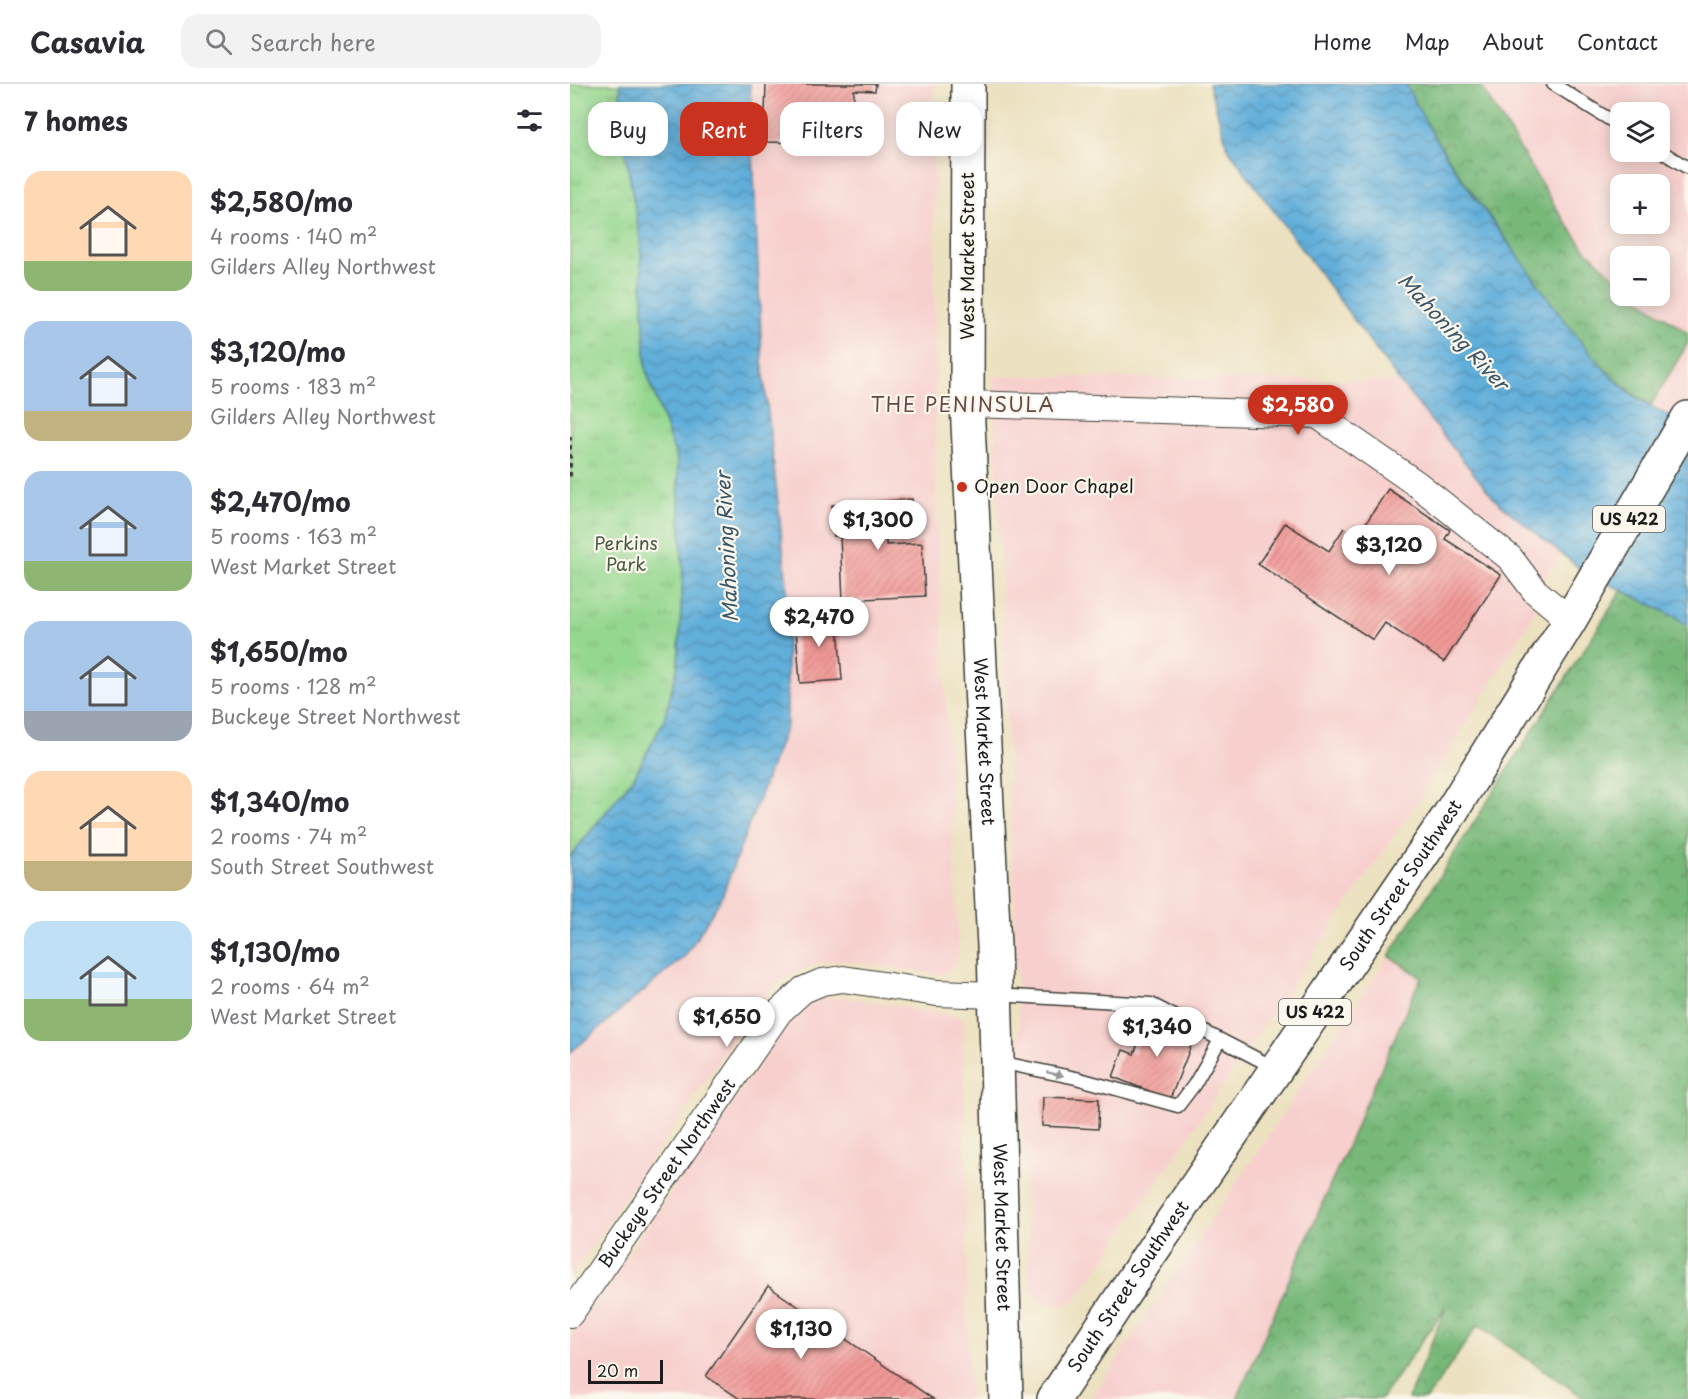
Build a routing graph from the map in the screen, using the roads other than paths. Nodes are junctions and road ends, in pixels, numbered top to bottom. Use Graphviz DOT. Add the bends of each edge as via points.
graph roads {
  1 [pos="968,84"];
  2 [pos="1553,84"];
  3 [pos="1610,120"];
  4 [pos="1670,157"];
  5 [pos="1688,168"];
  6 [pos="967,404"];
  7 [pos="1688,418"];
  8 [pos="1570,620"];
  9 [pos="994,995"];
  10 [pos="1220,1040"];
  11 [pos="998,1062"];
  12 [pos="1276,1068"];
  13 [pos="570,1314"];
  14 [pos="1006,1399"];
  15 [pos="1054,1399"];
  1 -- 6 [label="main road, West Market Street"];
  2 -- 3 [label="lane"];
  4 -- 5 [label="lane"];
  6 -- 8 [label="street" via="1317,415 1417,484 1510,558 1535,591"];
  6 -- 9 [label="main road, West Market Street" via="989,813"];
  7 -- 8 [label="main road, South Street Southwest / US 422"];
  8 -- 12 [label="main road, South Street Southwest / US 422" via="1448,817"];
  9 -- 10 [label="lane" via="1151,1004"];
  9 -- 11 [label="main road, West Market Street"];
  9 -- 13 [label="street, Buckeye Street Northwest" via="937,993 843,979 803,990 779,1012"];
  11 -- 10 [label="lane, one-way" via="1179,1106"];
  10 -- 12 [label="lane"];
  11 -- 14 [label="main road, West Market Street"];
  12 -- 15 [label="main road, South Street Southwest / US 422"];
}
